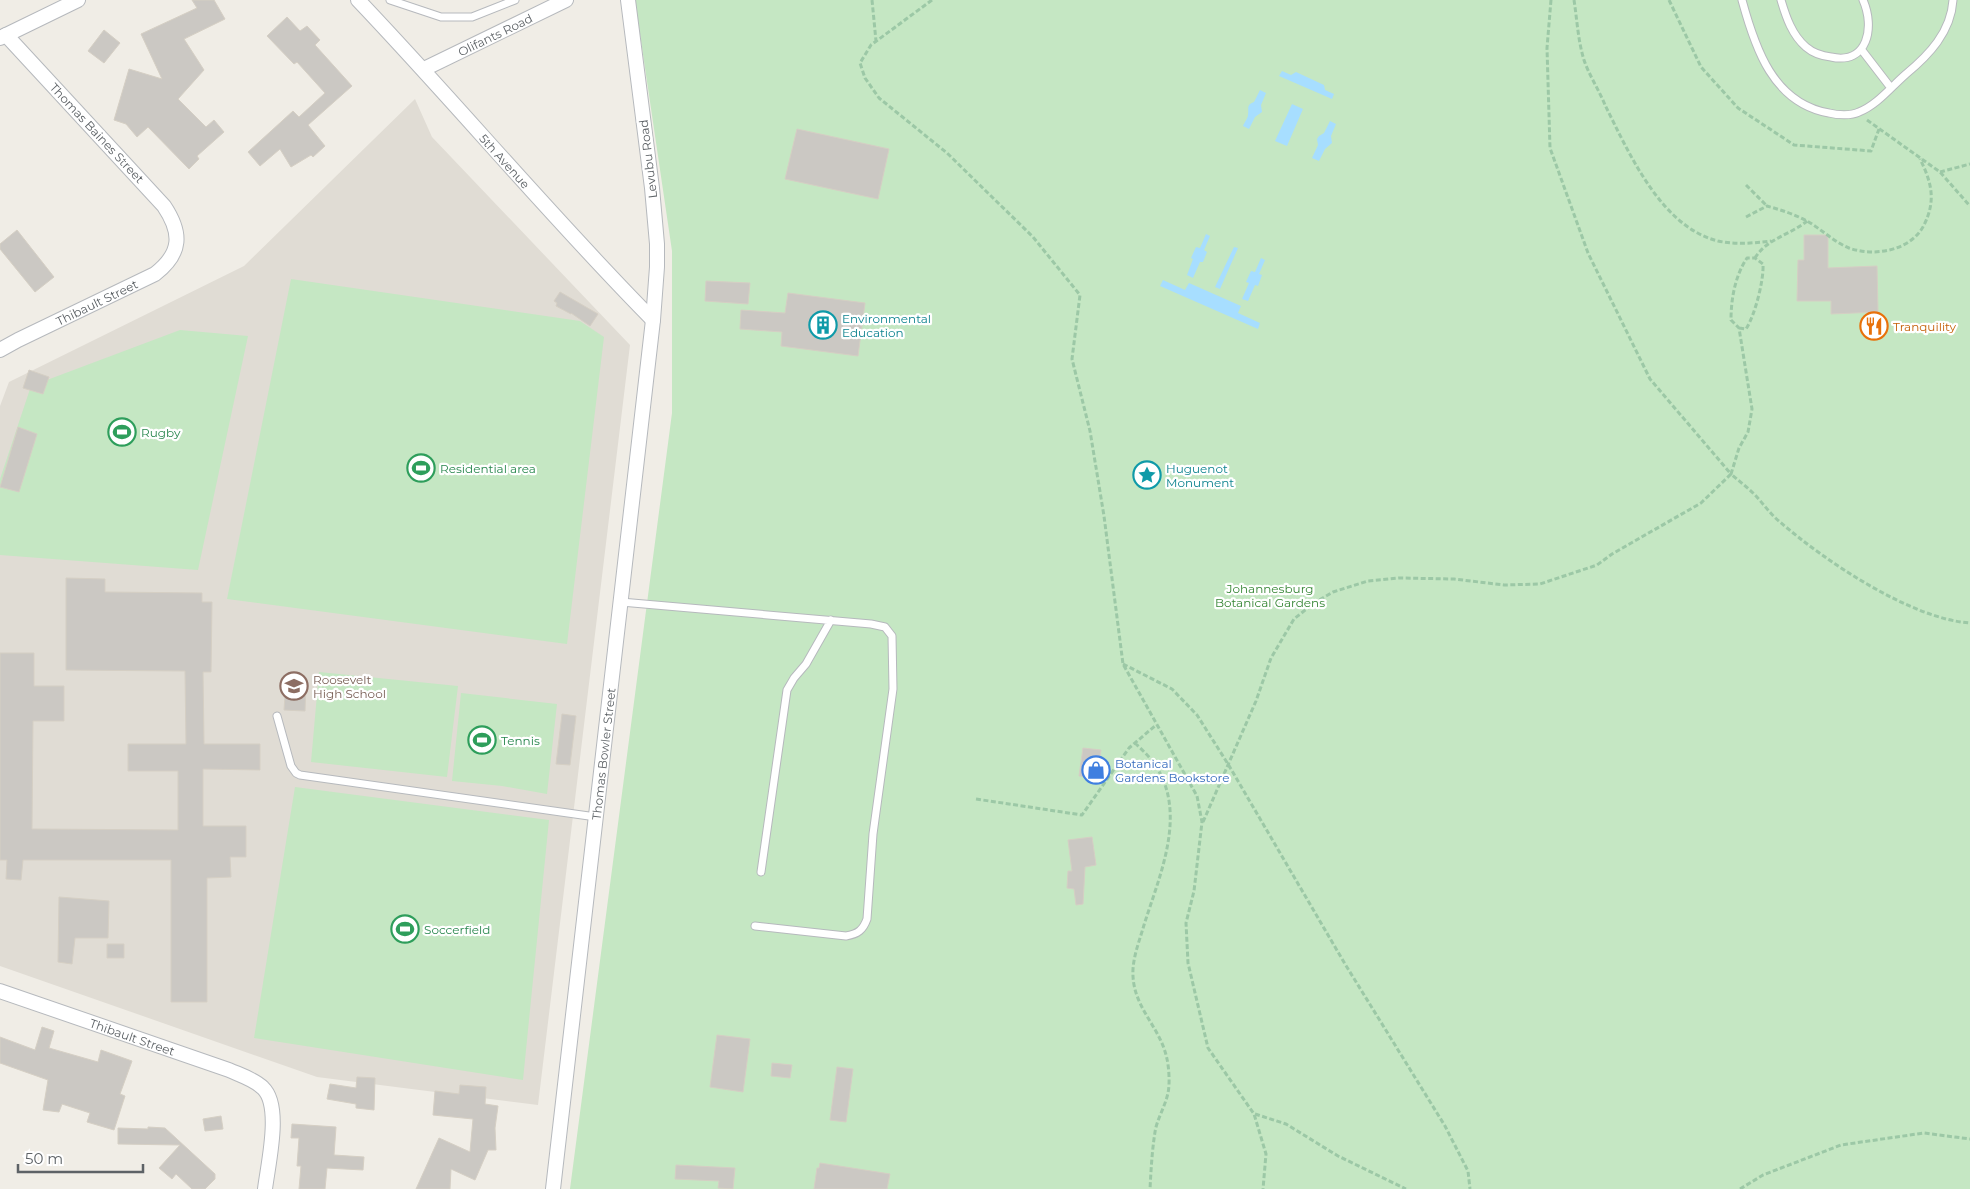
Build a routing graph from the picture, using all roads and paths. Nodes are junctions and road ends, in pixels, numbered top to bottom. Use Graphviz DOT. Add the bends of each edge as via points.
graph roads {
  1 [pos="78,0"];
  2 [pos="358,0"];
  3 [pos="390,0"];
  4 [pos="515,0"];
  5 [pos="566,0"];
  6 [pos="628,0"];
  7 [pos="872,0"];
  8 [pos="932,0"];
  9 [pos="1551,0"];
  10 [pos="1574,0"];
  11 [pos="1669,0"];
  12 [pos="1742,0"];
  13 [pos="1781,0"];
  14 [pos="1863,0"];
  15 [pos="1954,0"];
  16 [pos="3,36"];
  17 [pos="876,42"];
  18 [pos="1861,49"];
  19 [pos="424,70"];
  20 [pos="1891,88"];
  21 [pos="1858,113"];
  22 [pos="1879,129"];
  23 [pos="1920,159"];
  24 [pos="1970,164"];
  25 [pos="1940,172"];
  26 [pos="1746,186"];
  27 [pos="1767,206"];
  28 [pos="1970,206"];
  29 [pos="1746,217"];
  30 [pos="1807,221"];
  31 [pos="177,238"];
  32 [pos="1771,241"];
  33 [pos="1755,258"];
  34 [pos="653,320"];
  35 [pos="1739,328"];
  36 [pos="0,350"];
  37 [pos="1731,474"];
  38 [pos="621,602"];
  39 [pos="831,620"];
  40 [pos="1970,623"];
  41 [pos="1123,664"];
  42 [pos="277,716"];
  43 [pos="1156,725"];
  44 [pos="1135,743"];
  45 [pos="1228,764"];
  46 [pos="976,799"];
  47 [pos="596,817"];
  48 [pos="1202,822"];
  49 [pos="762,872"];
  50 [pos="755,926"];
  51 [pos="0,991"];
  52 [pos="1254,1114"];
  53 [pos="1970,1140"];
  54 [pos="266,1189"];
  55 [pos="553,1189"];
  56 [pos="1150,1189"];
  57 [pos="1263,1189"];
  58 [pos="1406,1189"];
  59 [pos="1470,1189"];
  60 [pos="1740,1189"];
  1 -- 16 [label="street"];
  2 -- 19 [label="street, 5th Avenue"];
  3 -- 4 [label="lane" via="441,17 472,17"];
  5 -- 19 [label="street, Olifants Road"];
  6 -- 34 [label="street, Levubu Road" via="656,237"];
  7 -- 17 [label="path"];
  8 -- 17 [label="path"];
  9 -- 37 [label="path" via="1547,48 1550,148 1588,253 1650,380"];
  10 -- 32 [label="path" via="1584,60 1649,186 1676,218 1702,234 1718,241 1735,243"];
  11 -- 22 [label="path" via="1701,67 1738,108 1794,145 1871,151"];
  12 -- 21 [label="lane" via="1761,56 1786,94 1818,111"];
  13 -- 18 [label="lane" via="1785,16 1798,38 1812,52 1837,59 1851,56"];
  14 -- 18 [label="lane" via="1869,27"];
  15 -- 20 [label="lane" via="1944,32 1922,61"];
  16 -- 31 [label="street, Thomas Baines Street" via="164,206 176,227"];
  17 -- 41 [label="path" via="860,62 865,78 879,98 947,153 1033,237 1080,295 1072,360 1090,431"];
  18 -- 20 [label="lane"];
  19 -- 34 [label="street, 5th Avenue"];
  20 -- 21 [label="lane"];
  21 -- 22 [label="path"];
  22 -- 23 [label="path"];
  23 -- 25 [label="path"];
  23 -- 30 [label="path" via="1930,179 1932,200 1921,231 1913,240 1890,251 1867,251 1848,247"];
  24 -- 25 [label="path"];
  25 -- 28 [label="path"];
  26 -- 27 [label="path"];
  27 -- 29 [label="path"];
  27 -- 30 [label="path"];
  30 -- 32 [label="path"];
  31 -- 36 [label="street, Thibault Street" via="170,259 155,274"];
  32 -- 33 [label="path" via="1760,249"];
  33 -- 35 [label="path" via="1747,258 1742,266 1731,305 1731,320"];
  33 -- 35 [label="path" via="1763,264 1764,276 1753,316 1746,329"];
  34 -- 38 [label="street, Thomas Bowler Street"];
  35 -- 37 [label="path" via="1752,409 1748,432"];
  37 -- 40 [label="path" via="1779,521 1862,582 1908,605 1956,622"];
  37 -- 45 [label="path" via="1700,503 1597,565 1540,584 1504,585 1454,579 1399,578 1368,581 1333,592 1294,619 1271,658"];
  38 -- 39 [label="lane"];
  38 -- 47 [label="street, Thomas Bowler Street"];
  39 -- 49 [label="lane" via="806,664 786,690"];
  39 -- 50 [label="lane" via="885,627 892,636 893,689 874,825 867,919 859,932 846,936"];
  41 -- 43 [label="path"];
  41 -- 45 [label="path" via="1172,689 1197,715"];
  42 -- 47 [label="lane" via="291,766 300,775"];
  43 -- 44 [label="path"];
  43 -- 48 [label="path" via="1197,796"];
  44 -- 46 [label="path" via="1082,815"];
  44 -- 56 [label="path" via="1159,770 1170,802 1171,818 1165,856 1133,968 1134,990 1158,1034 1167,1059 1168,1092 1155,1131"];
  45 -- 48 [label="path"];
  45 -- 59 [label="path" via="1445,1126 1468,1171"];
  47 -- 55 [label="street, Thomas Bowler Street"];
  48 -- 52 [label="path" via="1194,891 1186,923 1188,963 1208,1048"];
  51 -- 54 [label="street, Thibault Street" via="254,1081 269,1096 272,1107"];
  52 -- 57 [label="path" via="1266,1154"];
  52 -- 58 [label="path" via="1286,1124 1338,1156"];
  53 -- 60 [label="path" via="1924,1133 1841,1145 1763,1175"];
}
